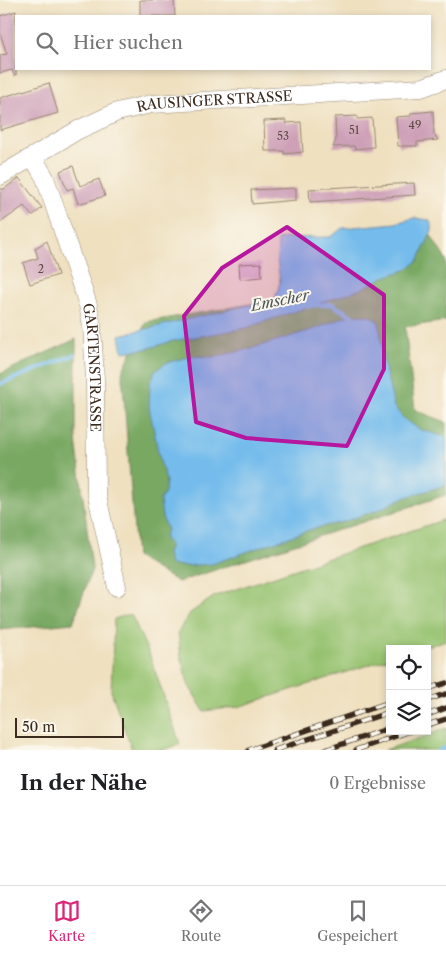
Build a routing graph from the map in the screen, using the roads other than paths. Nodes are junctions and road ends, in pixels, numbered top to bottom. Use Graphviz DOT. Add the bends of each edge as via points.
graph roads {
  1 [pos="446,79"];
  2 [pos="33,157"];
  3 [pos="0,176"];
  4 [pos="117,587"];
  1 -- 2 [label="street, RAUSINGER STRASSE" via="421,88 150,104 117,112 78,130"];
  2 -- 3 [label="street, RAUSINGER STRASSE"];
  2 -- 4 [label="street, GARTENSTRASSE" via="45,178 88,305 92,326 96,491"];
}
